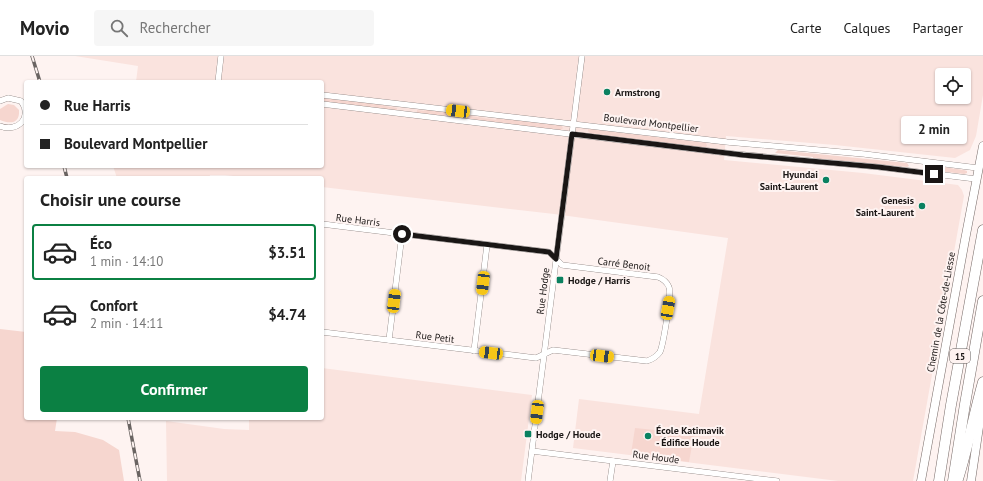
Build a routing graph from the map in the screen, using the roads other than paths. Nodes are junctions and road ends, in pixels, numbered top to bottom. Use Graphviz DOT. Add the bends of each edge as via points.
graph roads {
  1 [pos="221,56"];
  2 [pos="582,56"];
  3 [pos="218,80"];
  4 [pos="324,95"];
  5 [pos="0,102"];
  6 [pos="324,104"];
  7 [pos="24,105"];
  8 [pos="24,119"];
  9 [pos="573,124"];
  10 [pos="0,126"];
  11 [pos="572,134"];
  12 [pos="983,146"];
  13 [pos="978,168"];
  14 [pos="976,179"];
  15 [pos="324,224"];
  16 [pos="983,230"];
  17 [pos="402,234"];
  18 [pos="487,245"];
  19 [pos="556,259"];
  20 [pos="983,301"];
  21 [pos="324,332"];
  22 [pos="389,340"];
  23 [pos="474,351"];
  24 [pos="544,354"];
  25 [pos="983,382"];
  26 [pos="983,400"];
  27 [pos="532,451"];
  28 [pos="613,461"];
  29 [pos="528,481"];
  30 [pos="610,481"];
  31 [pos="777,481"];
  32 [pos="921,481"];
  33 [pos="940,481"];
  34 [pos="953,481"];
  35 [pos="957,481"];
  36 [pos="971,481"];
  1 -- 3 [label="street"];
  2 -- 9 [label="street, Rue Hodge"];
  4 -- 9 [label="street, Boulevard Montpellier"];
  5 -- 7 [label="street" via="8,98 21,100"];
  6 -- 11 [label="street, Boulevard Montpellier"];
  8 -- 10 [label="street" via="17,126"];
  9 -- 11 [label="street, Rue Hodge"];
  9 -- 13 [label="street, Boulevard Montpellier"];
  11 -- 14 [label="street, Boulevard Montpellier"];
  11 -- 19 [label="street, Rue Hodge"];
  12 -- 13 [label="main road, Chemin de la Côte-de-Liesse"];
  13 -- 14 [label="main road, Chemin de la Côte-de-Liesse"];
  14 -- 32 [label="main road, Chemin de la Côte-de-Liesse"];
  15 -- 17 [label="street, Rue Harris"];
  16 -- 33 [label="highway, 15"];
  17 -- 18 [label="street, Rue Harris"];
  17 -- 22 [label="street"];
  18 -- 19 [label="street, Rue Harris" via="549,252"];
  18 -- 23 [label="street"];
  19 -- 24 [label="street, Rue Hodge"];
  19 -- 24 [label="street, Carré Benoit" via="562,265 658,277 668,284 670,297 661,348 650,360 640,361 552,350"];
  20 -- 34 [label="highway, 15"];
  21 -- 22 [label="street, Rue Petit"];
  22 -- 23 [label="street, Rue Petit"];
  23 -- 24 [label="street, Rue Petit" via="536,358"];
  24 -- 27 [label="street, Rue Hodge"];
  25 -- 35 [label="highway"];
  26 -- 36 [label="main road"];
  27 -- 28 [label="street, Rue Houde"];
  27 -- 29 [label="street, Rue Hodge"];
  28 -- 30 [label="street"];
  28 -- 31 [label="street, Rue Houde"];
}
